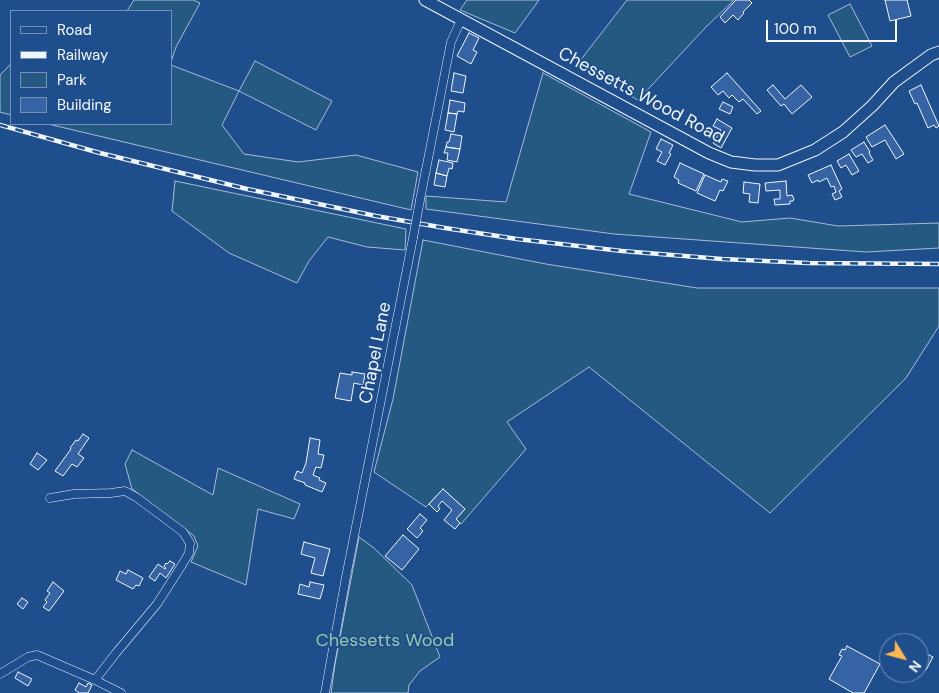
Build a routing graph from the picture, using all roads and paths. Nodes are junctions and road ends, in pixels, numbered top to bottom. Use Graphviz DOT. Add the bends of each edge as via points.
graph roads {
  1 [pos="424,0"];
  2 [pos="461,20"];
  3 [pos="939,52"];
  4 [pos="50,498"];
  5 [pos="0,674"];
  6 [pos="95,680"];
  7 [pos="121,693"];
  8 [pos="325,693"];
  1 -- 2 [label="street, Chessetts Wood Road"];
  2 -- 3 [label="street, Chessetts Wood Road" via="709,153 731,162 755,165 778,165 815,150 843,132 894,82"];
  2 -- 8 [label="street, Chapel Lane, bridge" via="451,42"];
  4 -- 6 [label="street" via="125,491 183,532 190,543 182,566 157,604"];
  5 -- 6 [label="street" via="37,655"];
  6 -- 7 [label="street"];
}
